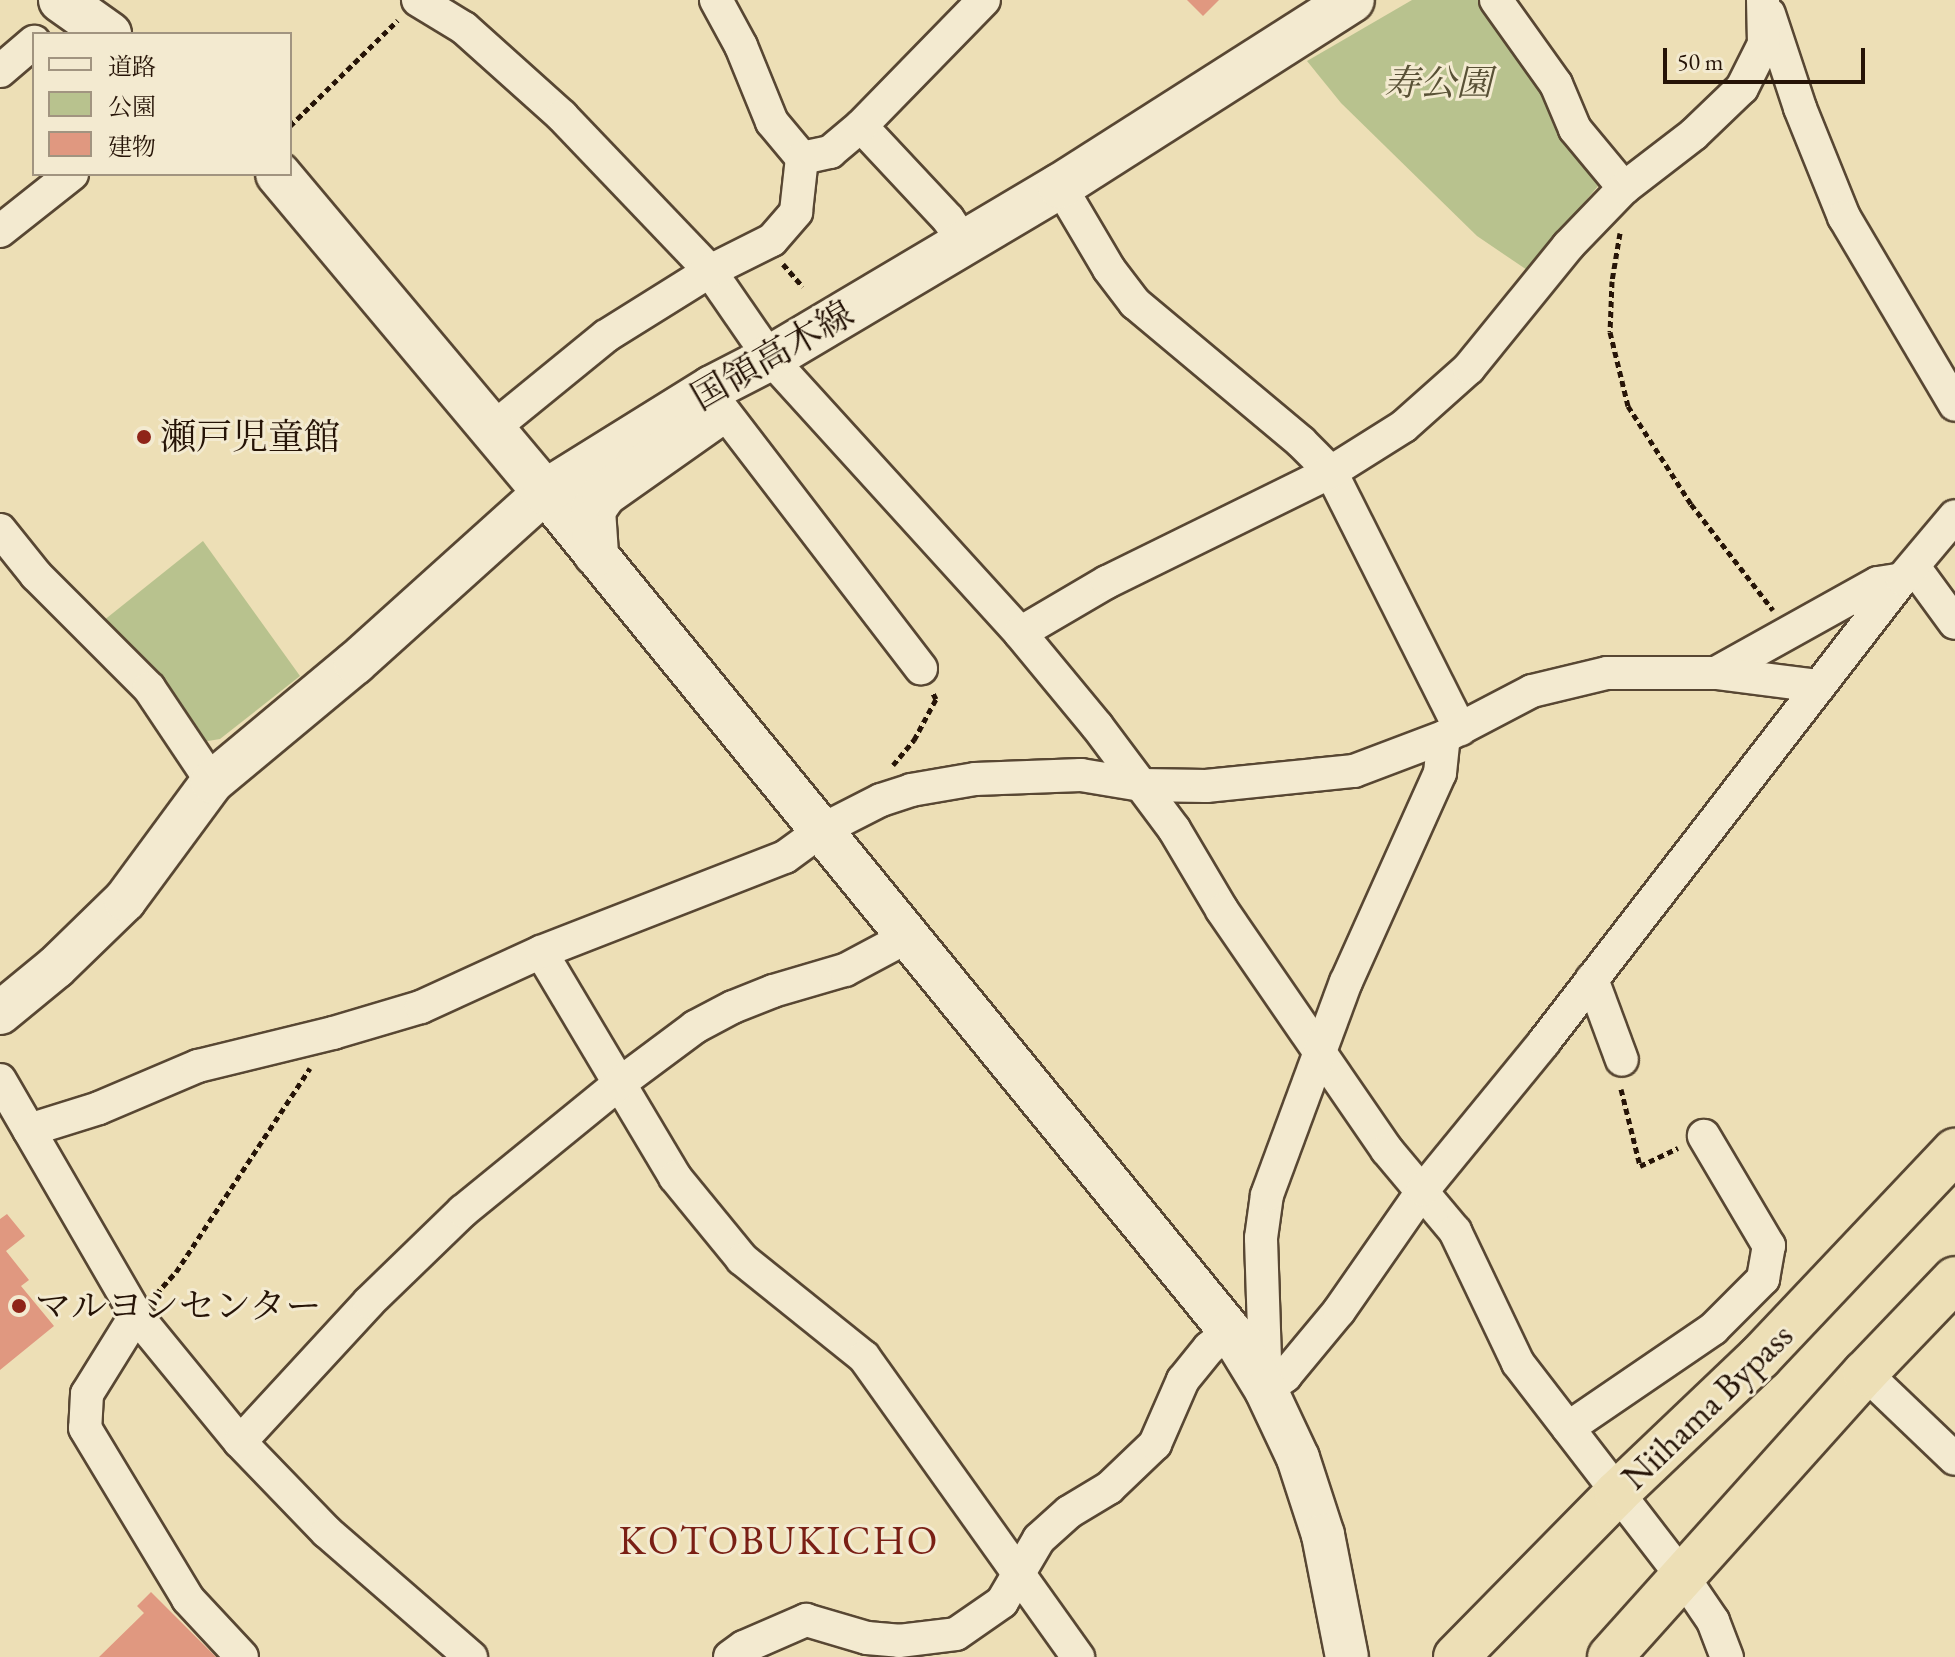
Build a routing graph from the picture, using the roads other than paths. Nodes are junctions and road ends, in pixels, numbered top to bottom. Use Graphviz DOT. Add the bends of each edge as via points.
graph roads {
  1 [pos="418,0"];
  2 [pos="716,0"];
  3 [pos="984,0"];
  4 [pos="1352,0"];
  5 [pos="1496,0"];
  6 [pos="1764,0"];
  7 [pos="32,44"];
  8 [pos="0,71"];
  9 [pos="861,126"];
  10 [pos="802,158"];
  11 [pos="69,176"];
  12 [pos="280,176"];
  13 [pos="1060,186"];
  14 [pos="1624,188"];
  15 [pos="0,231"];
  16 [pos="964,243"];
  17 [pos="710,271"];
  18 [pos="745,380"];
  19 [pos="1955,405"];
  20 [pos="492,429"];
  21 [pos="1331,472"];
  22 [pos="545,492"];
  23 [pos="1955,516"];
  24 [pos="0,530"];
  25 [pos="596,554"];
  26 [pos="1908,573"];
  27 [pos="1955,623"];
  28 [pos="1020,633"];
  29 [pos="921,668"];
  30 [pos="1716,673"];
  31 [pos="1819,686"];
  32 [pos="1452,733"];
  33 [pos="212,782"];
  34 [pos="1141,785"];
  35 [pos="822,830"];
  36 [pos="907,937"];
  37 [pos="541,952"];
  38 [pos="1592,979"];
  39 [pos="0,1013"];
  40 [pos="1320,1054"];
  41 [pos="1622,1060"];
  42 [pos="0,1080"];
  43 [pos="620,1083"];
  44 [pos="29,1130"];
  45 [pos="1704,1136"];
  46 [pos="1955,1151"];
  47 [pos="1423,1190"];
  48 [pos="1955,1279"];
  49 [pos="136,1315"];
  50 [pos="1230,1331"];
  51 [pos="1865,1373"];
  52 [pos="1266,1390"];
  53 [pos="1568,1428"];
  54 [pos="240,1442"];
  55 [pos="1955,1459"];
  56 [pos="1617,1493"];
  57 [pos="1020,1576"];
  58 [pos="1683,1577"];
  59 [pos="242,1657"];
  60 [pos="471,1657"];
  61 [pos="730,1657"];
  62 [pos="1078,1657"];
  63 [pos="1347,1657"];
  64 [pos="1456,1657"];
  65 [pos="1610,1657"];
  66 [pos="1727,1657"];
  1 -- 17 [label="street" via="464,28 562,116"];
  2 -- 10 [label="street" via="772,122"];
  3 -- 9 [label="street"];
  4 -- 13 [label="main road, 国領高木線"];
  5 -- 14 [label="street" via="1556,84 1575,129"];
  6 -- 14 [label="street" via="1764,44 1742,88 1694,134"];
  6 -- 19 [label="street" via="1844,217"];
  7 -- 8 [label="street"];
  9 -- 10 [label="street" via="830,152"];
  9 -- 16 [label="street"];
  10 -- 17 [label="street" via="796,212 772,240"];
  11 -- 15 [label="street"];
  12 -- 20 [label="main road"];
  13 -- 16 [label="main road, 国領高木線"];
  13 -- 21 [label="street" via="1135,303"];
  14 -- 21 [label="street" via="1568,246 1469,368 1404,426"];
  16 -- 18 [label="main road, 国領高木線"];
  17 -- 18 [label="street"];
  17 -- 20 [label="street" via="606,336"];
  18 -- 22 [label="main road, 国領高木線"];
  18 -- 25 [label="main road" via="707,424 604,494 593,510"];
  18 -- 28 [label="street"];
  18 -- 29 [label="street"];
  20 -- 22 [label="main road"];
  21 -- 28 [label="street" via="1107,582"];
  21 -- 32 [label="street"];
  22 -- 25 [label="street"];
  22 -- 33 [label="street" via="355,663"];
  23 -- 26 [label="street"];
  24 -- 33 [label="street" via="36,575 149,688"];
  25 -- 35 [label="street"];
  26 -- 27 [label="street"];
  26 -- 30 [label="street" via="1878,583"];
  26 -- 31 [label="street"];
  28 -- 34 [label="street"];
  30 -- 31 [label="street"];
  30 -- 32 [label="street" via="1607,673 1532,691"];
  31 -- 38 [label="street"];
  32 -- 34 [label="street" via="1354,771 1206,786"];
  32 -- 40 [label="street" via="1440,773 1346,982"];
  33 -- 39 [label="street" via="125,900"];
  34 -- 35 [label="street" via="1081,775 975,779 881,800"];
  34 -- 40 [label="street"];
  35 -- 36 [label="street"];
  35 -- 37 [label="street" via="785,857"];
  36 -- 43 [label="street" via="845,970 733,1007 695,1027"];
  36 -- 50 [label="street"];
  37 -- 43 [label="street"];
  37 -- 44 [label="street" via="421,1007 198,1066 99,1108"];
  38 -- 41 [label="street"];
  38 -- 47 [label="street"];
  40 -- 47 [label="street" via="1387,1150"];
  40 -- 52 [label="street" via="1267,1195 1261,1238"];
  42 -- 44 [label="street"];
  43 -- 54 [label="street" via="463,1211 369,1302"];
  43 -- 57 [label="street" via="675,1177 742,1259 864,1357"];
  44 -- 49 [label="street"];
  45 -- 53 [label="street" via="1769,1246 1763,1279 1713,1329"];
  46 -- 56 [label="highway, Niihama Bypass" via="1760,1357"];
  47 -- 52 [label="street" via="1339,1311 1285,1376"];
  47 -- 53 [label="street" via="1455,1231 1518,1363"];
  48 -- 51 [label="highway"];
  49 -- 54 [label="street"];
  49 -- 59 [label="street" via="87,1394 85,1428 188,1599"];
  50 -- 52 [label="street"];
  50 -- 57 [label="street" via="1183,1380 1155,1444 1109,1488 1069,1512 1039,1539"];
  51 -- 55 [label="street"];
  51 -- 58 [label="highway"];
  52 -- 63 [label="street" via="1298,1458 1323,1535"];
  53 -- 56 [label="street"];
  54 -- 60 [label="street" via="327,1532"];
  56 -- 58 [label="street"];
  56 -- 64 [label="highway, Niihama Bypass"];
  57 -- 61 [label="street" via="1002,1602 956,1634 899,1641 867,1638 806,1620"];
  57 -- 62 [label="street"];
  58 -- 65 [label="highway"];
  58 -- 66 [label="street" via="1713,1621"];
}
